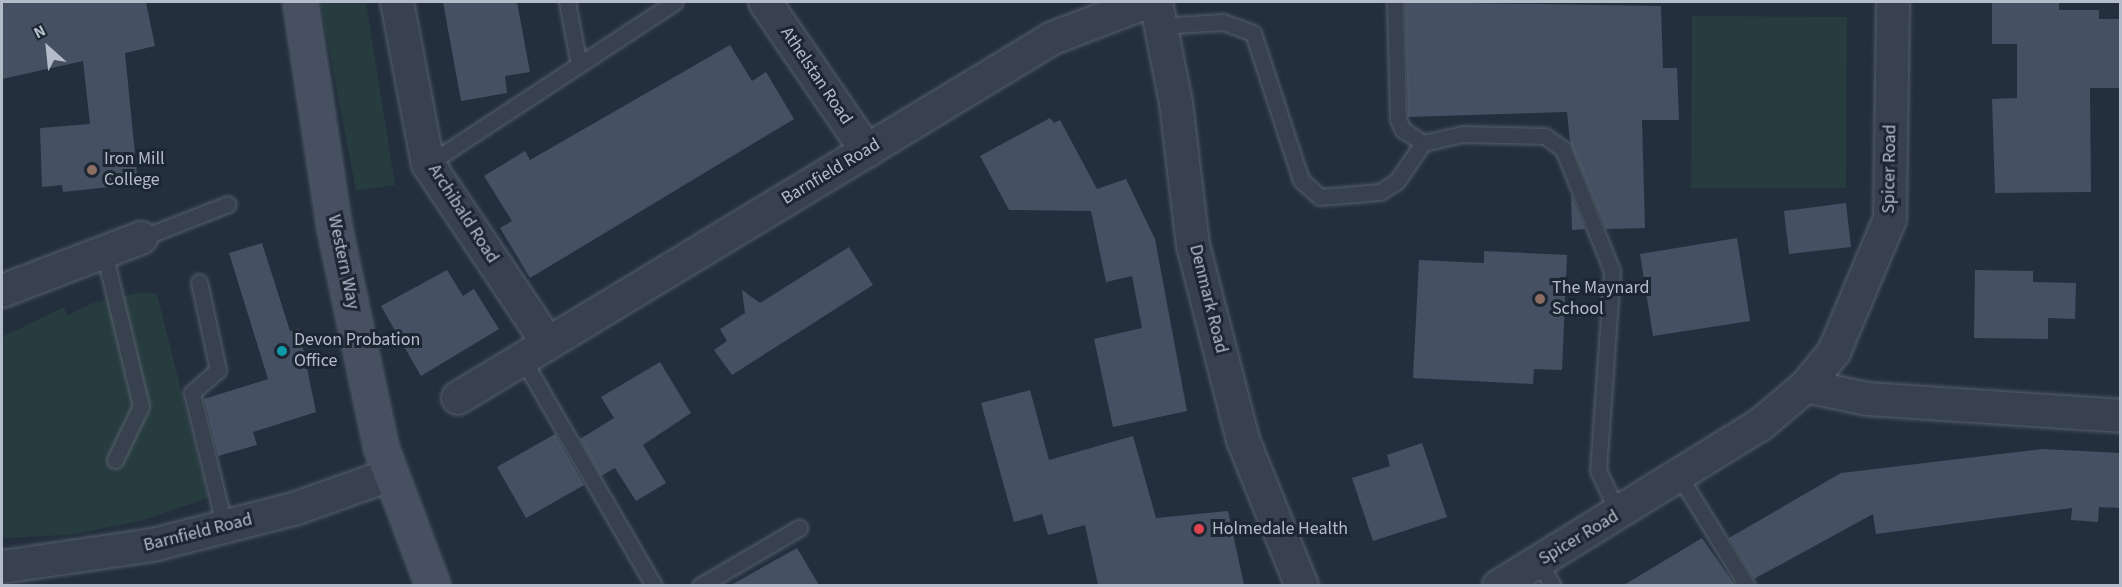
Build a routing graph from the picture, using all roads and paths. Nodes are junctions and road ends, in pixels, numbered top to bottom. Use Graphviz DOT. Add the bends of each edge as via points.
graph roads {
  1 [pos="300,2"];
  2 [pos="397,2"];
  3 [pos="567,2"];
  4 [pos="675,2"];
  5 [pos="765,2"];
  6 [pos="1395,2"];
  7 [pos="1893,2"];
  8 [pos="1154,10"];
  9 [pos="579,65"];
  10 [pos="1424,143"];
  11 [pos="867,151"];
  12 [pos="428,164"];
  13 [pos="228,204"];
  14 [pos="141,238"];
  15 [pos="104,252"];
  16 [pos="199,282"];
  17 [pos="2,291"];
  18 [pos="534,350"];
  19 [pos="1806,386"];
  20 [pos="458,398"];
  21 [pos="2121,416"];
  22 [pos="115,460"];
  23 [pos="389,475"];
  24 [pos="1680,477"];
  25 [pos="1618,513"];
  26 [pos="225,527"];
  27 [pos="799,528"];
  28 [pos="2,567"];
  29 [pos="1546,574"];
  30 [pos="433,585"];
  31 [pos="654,585"];
  32 [pos="700,585"];
  33 [pos="1302,585"];
  34 [pos="1498,585"];
  35 [pos="1747,585"];
  1 -- 23 [label="main road, Western Way" via="334,227"];
  2 -- 12 [label="street, Archibald Road"];
  3 -- 9 [label="lane"];
  4 -- 9 [label="lane"];
  5 -- 11 [label="street, Athelstan Road"];
  6 -- 10 [label="lane" via="1398,118 1403,130"];
  7 -- 19 [label="street, Spicer Road" via="1890,219 1851,321"];
  8 -- 10 [label="lane" via="1222,22 1253,33 1302,180 1320,197 1380,192 1397,181"];
  8 -- 11 [label="street, Barnfield Road" via="1053,38"];
  8 -- 33 [label="street, Denmark Road" via="1176,103 1193,245 1243,440"];
  9 -- 12 [label="lane"];
  10 -- 25 [label="lane" via="1463,134 1545,136 1563,149 1612,271 1598,470"];
  11 -- 18 [label="street, Barnfield Road"];
  12 -- 18 [label="street, Archibald Road"];
  13 -- 14 [label="lane"];
  14 -- 15 [label="street"];
  15 -- 17 [label="street"];
  15 -- 22 [label="lane" via="141,406"];
  16 -- 26 [label="lane" via="218,370 192,393"];
  18 -- 20 [label="street, Barnfield Road"];
  18 -- 31 [label="lane"];
  19 -- 21 [label="street" via="1867,399"];
  19 -- 24 [label="street, Spicer Road" via="1760,425"];
  23 -- 26 [label="street, Barnfield Road"];
  23 -- 30 [label="main road, Western Way"];
  24 -- 25 [label="street, Spicer Road"];
  24 -- 35 [label="lane"];
  25 -- 29 [label="street, Spicer Road"];
  26 -- 28 [label="street, Barnfield Road" via="153,545"];
  27 -- 32 [label="lane"];
  29 -- 34 [label="street, Spicer Road"];
}
